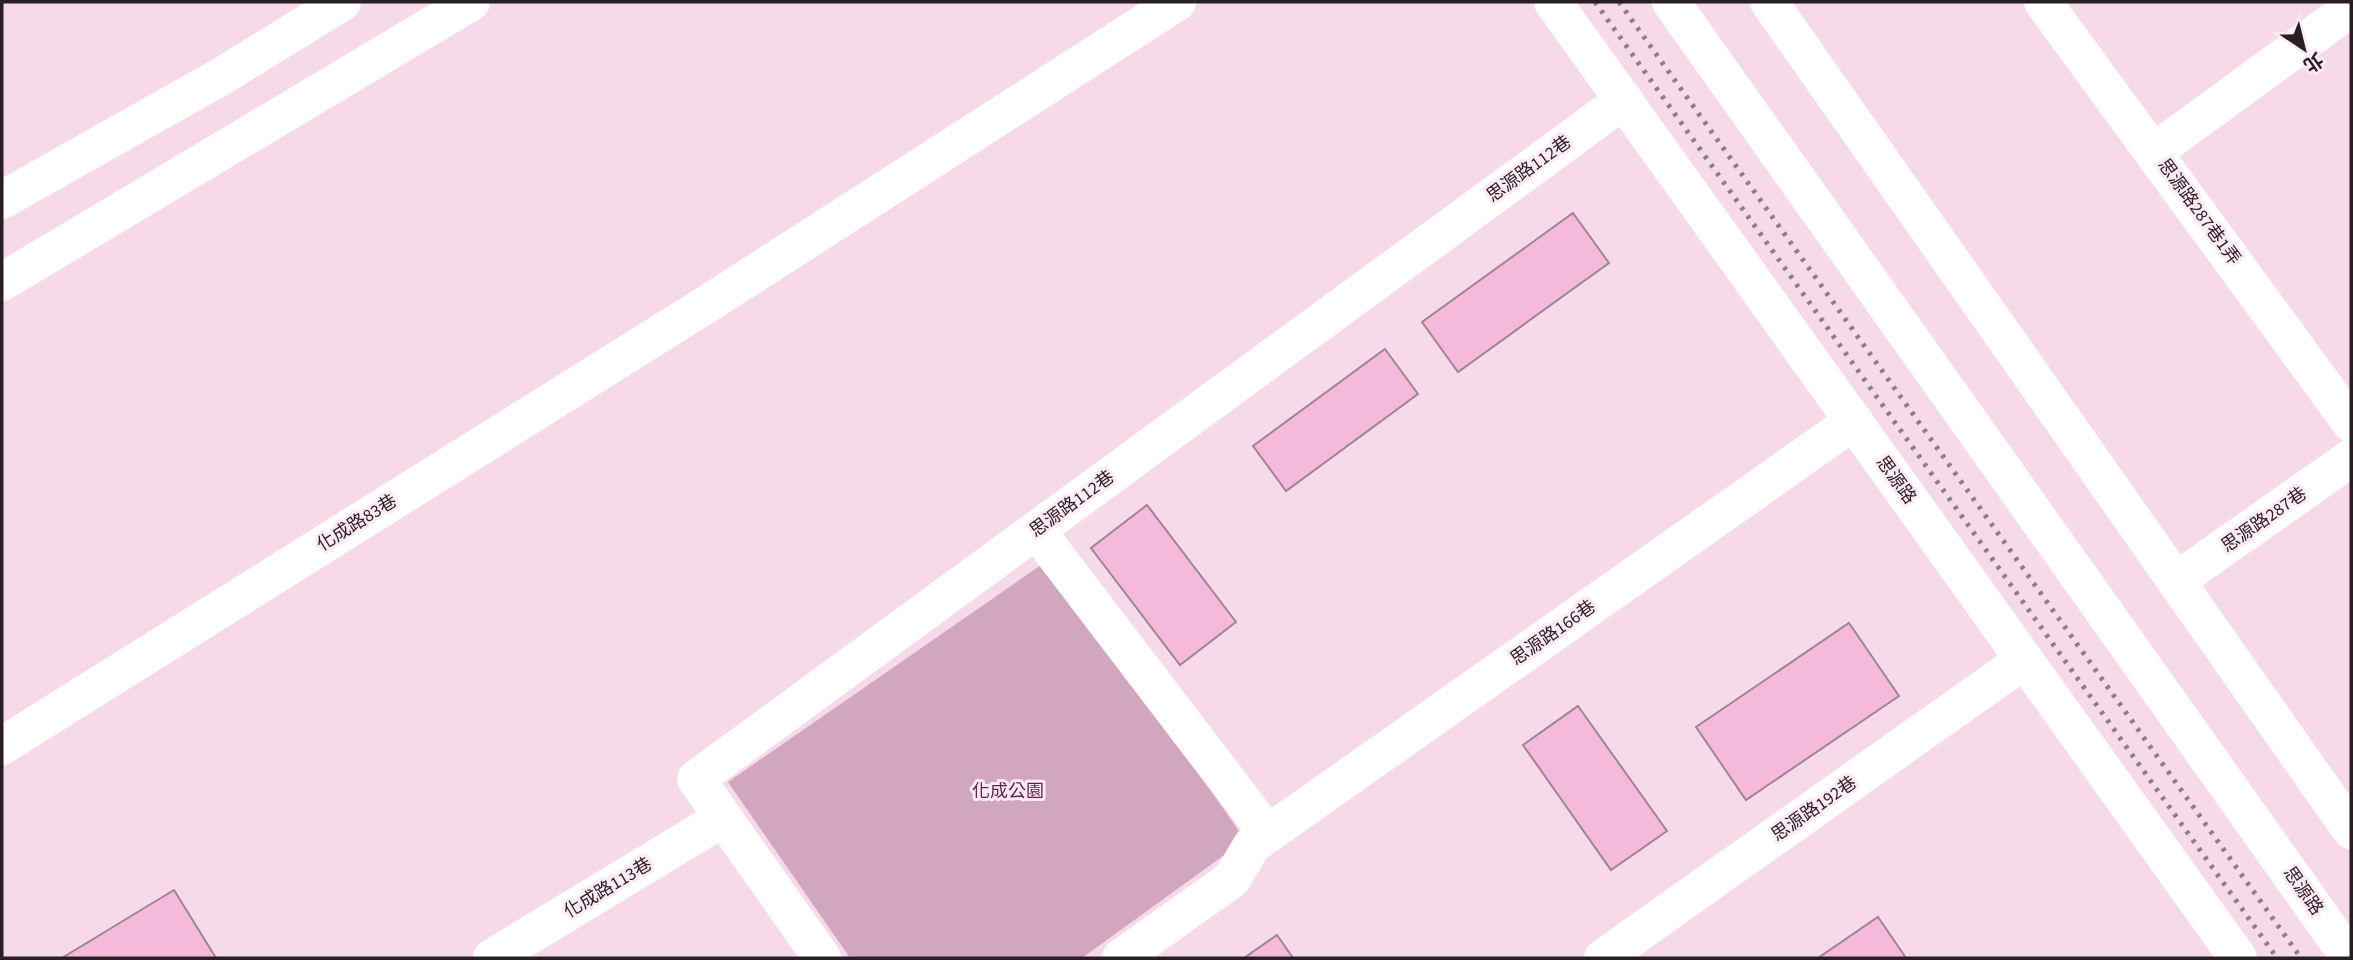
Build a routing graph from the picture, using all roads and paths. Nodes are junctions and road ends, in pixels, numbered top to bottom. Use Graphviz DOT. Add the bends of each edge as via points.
graph roads {
  1 [pos="342,2"];
  2 [pos="471,2"];
  3 [pos="1177,2"];
  4 [pos="1553,2"];
  5 [pos="1671,2"];
  6 [pos="1769,2"];
  7 [pos="2043,2"];
  8 [pos="2351,8"];
  9 [pos="1623,100"];
  10 [pos="2155,151"];
  11 [pos="2,200"];
  12 [pos="2,282"];
  13 [pos="1854,421"];
  14 [pos="2351,424"];
  15 [pos="2351,458"];
  16 [pos="1036,530"];
  17 [pos="2176,581"];
  18 [pos="2024,660"];
  19 [pos="2,746"];
  20 [pos="723,818"];
  21 [pos="2351,831"];
  22 [pos="1260,840"];
  23 [pos="2234,957"];
  24 [pos="492,958"];
  25 [pos="822,958"];
  26 [pos="1121,958"];
  27 [pos="1604,958"];
  28 [pos="2350,958"];
  1 -- 11 [label="street" via="222,76"];
  2 -- 12 [label="street"];
  3 -- 19 [label="street, 化成路83巷" via="712,301"];
  4 -- 9 [label="street, 思源路"];
  5 -- 28 [label="street, 思源路"];
  6 -- 17 [label="street"];
  7 -- 10 [label="street, 思源路287巷1弄"];
  8 -- 10 [label="street"];
  9 -- 13 [label="street, 思源路"];
  9 -- 16 [label="street, 思源路112巷"];
  10 -- 14 [label="street, 思源路287巷1弄"];
  13 -- 18 [label="street, 思源路"];
  13 -- 22 [label="street, 思源路166巷"];
  15 -- 17 [label="street, 思源路287巷"];
  16 -- 20 [label="street, 思源路112巷" via="696,779"];
  16 -- 22 [label="street"];
  17 -- 21 [label="street"];
  18 -- 23 [label="street, 思源路"];
  18 -- 27 [label="street, 思源路192巷"];
  20 -- 24 [label="street, 化成路113巷"];
  20 -- 25 [label="street, 思源路112巷"];
  22 -- 26 [label="street" via="1232,878"];
}
